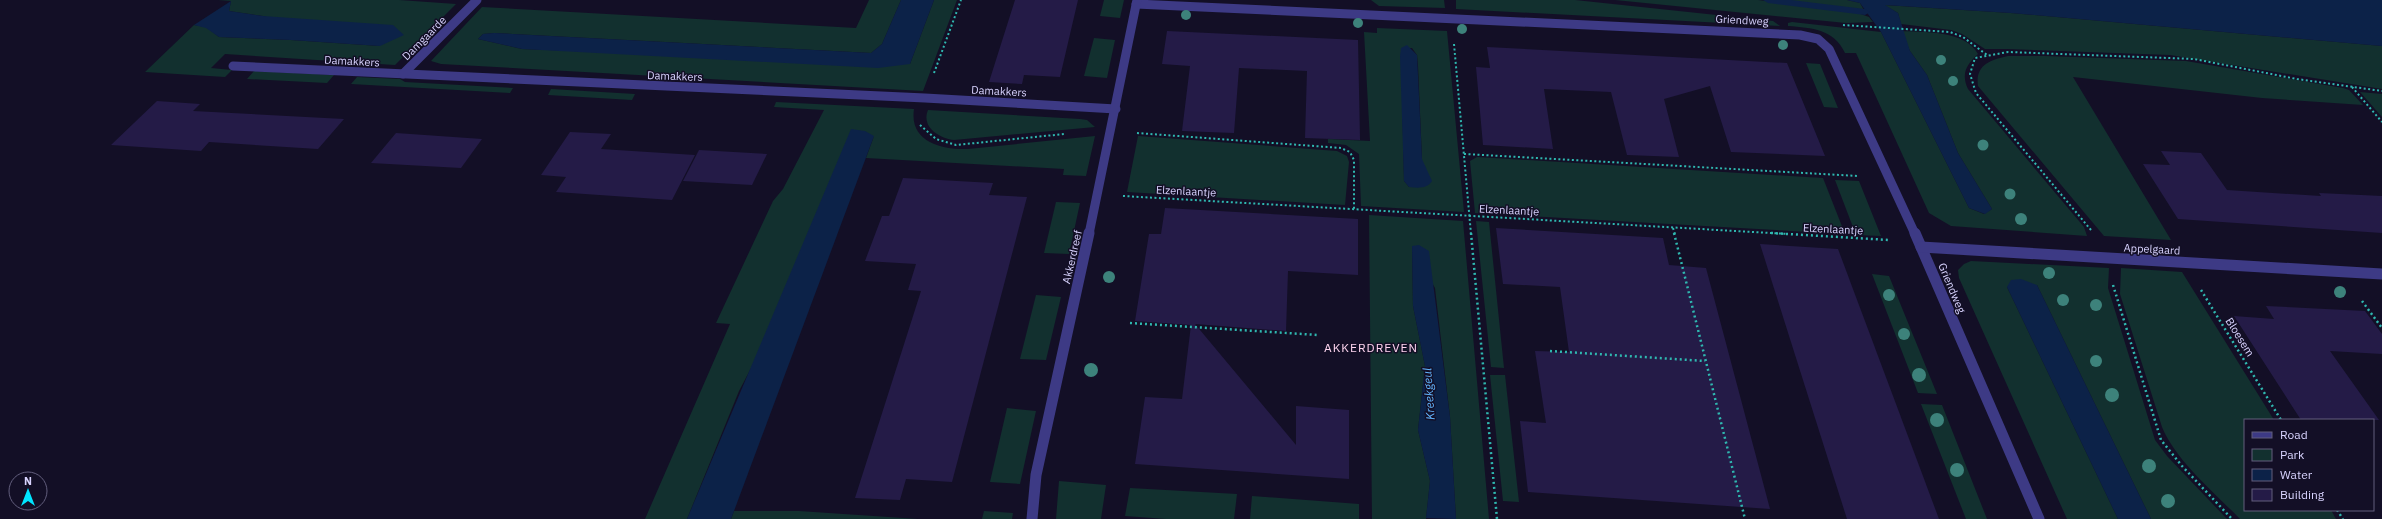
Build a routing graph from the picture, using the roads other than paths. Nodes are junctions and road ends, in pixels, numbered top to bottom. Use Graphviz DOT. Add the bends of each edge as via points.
graph roads {
  1 [pos="477,0"];
  2 [pos="1136,2"];
  3 [pos="233,66"];
  4 [pos="403,74"];
  5 [pos="1116,109"];
  6 [pos="1920,244"];
  7 [pos="2382,274"];
  8 [pos="1032,519"];
  9 [pos="2039,519"];
  1 -- 4 [label="street, Damgaarde"];
  2 -- 5 [label="street, Akkerdreef"];
  2 -- 6 [label="street, Griendweg" via="1800,35 1818,39 1829,49"];
  3 -- 4 [label="street, Damakkers"];
  4 -- 5 [label="street, Damakkers"];
  5 -- 8 [label="street, Akkerdreef" via="1036,475"];
  6 -- 7 [label="street, Appelgaard" via="2111,259"];
  6 -- 9 [label="street, Griendweg"];
}
